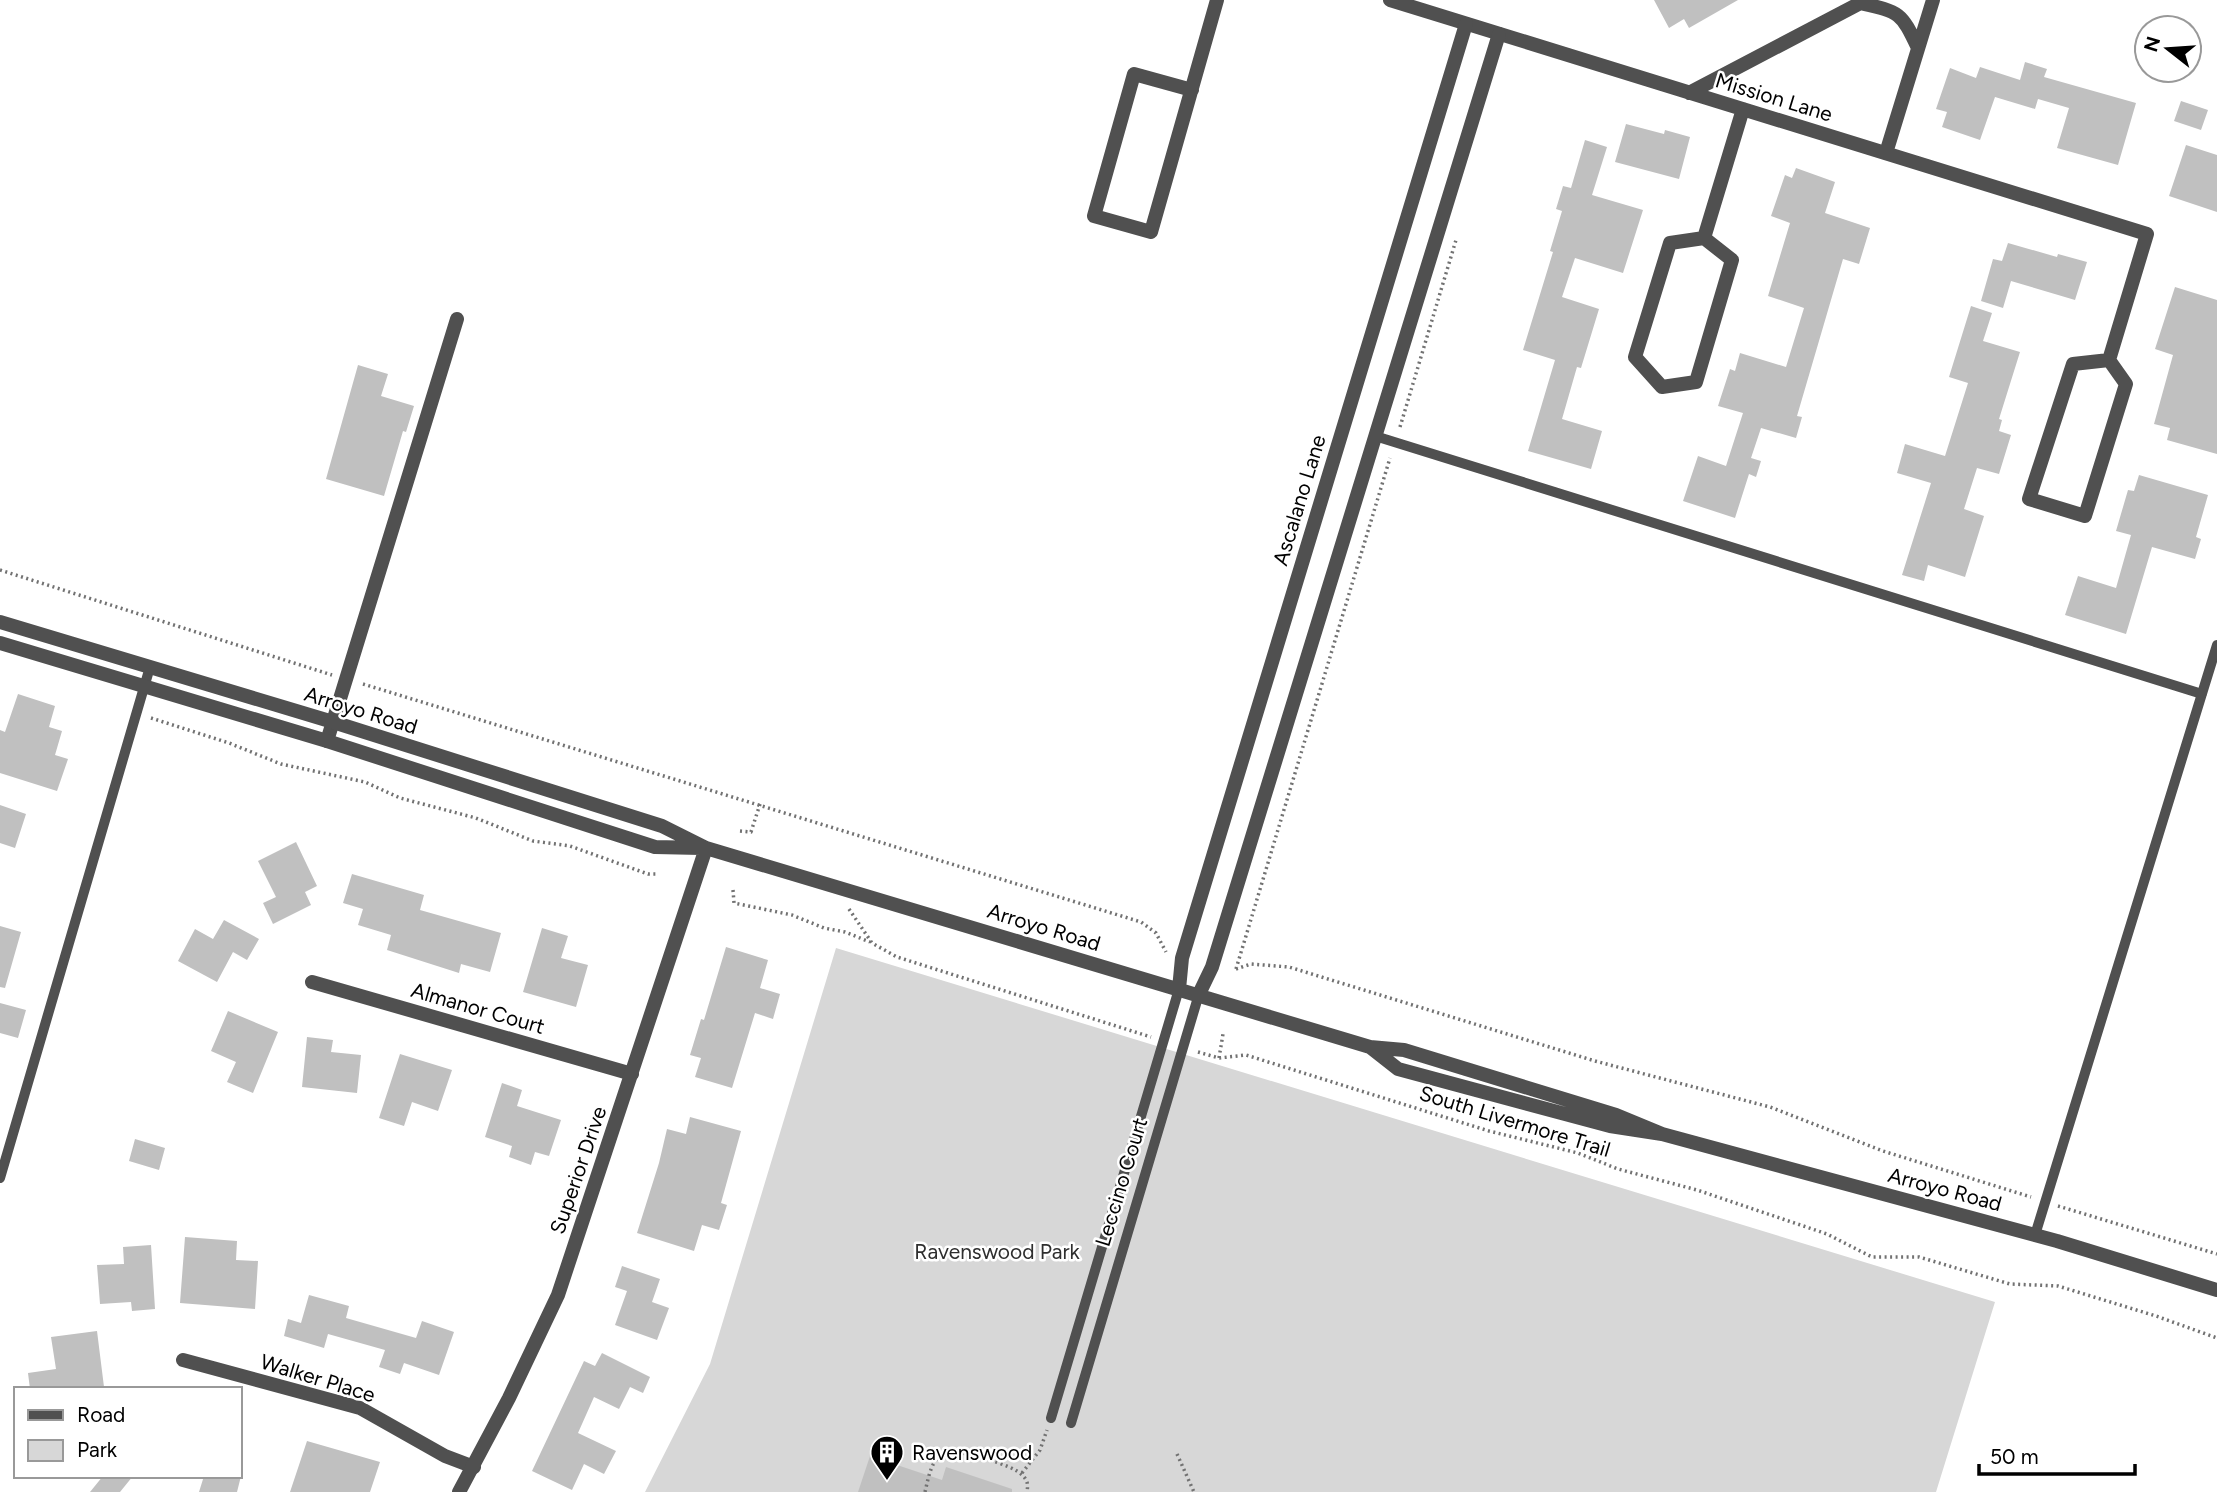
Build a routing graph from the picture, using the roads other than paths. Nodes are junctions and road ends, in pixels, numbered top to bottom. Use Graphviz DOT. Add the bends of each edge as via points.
graph roads {
  1 [pos="1217,0"];
  2 [pos="1390,0"];
  3 [pos="1933,0"];
  4 [pos="1863,1"];
  5 [pos="1466,24"];
  6 [pos="1499,34"];
  7 [pos="1918,48"];
  8 [pos="1192,90"];
  9 [pos="1689,93"];
  10 [pos="1743,109"];
  11 [pos="1886,153"];
  12 [pos="1704,238"];
  13 [pos="457,319"];
  14 [pos="2109,360"];
  15 [pos="1375,436"];
  16 [pos="0,622"];
  17 [pos="0,643"];
  18 [pos="2217,645"];
  19 [pos="149,667"];
  20 [pos="144,686"];
  21 [pos="2202,694"];
  22 [pos="333,722"];
  23 [pos="327,741"];
  24 [pos="706,848"];
  25 [pos="312,982"];
  26 [pos="1179,989"];
  27 [pos="1199,994"];
  28 [pos="632,1074"];
  29 [pos="0,1178"];
  30 [pos="2035,1235"];
  31 [pos="2217,1290"];
  32 [pos="183,1360"];
  33 [pos="1051,1418"];
  34 [pos="1070,1423"];
  35 [pos="474,1467"];
  36 [pos="459,1492"];
  1 -- 8 [label="street"];
  2 -- 5 [label="street, Mission Lane"];
  3 -- 7 [label="street"];
  4 -- 7 [label="street" via="1899,14"];
  4 -- 9 [label="street"];
  5 -- 6 [label="street, Mission Lane"];
  5 -- 26 [label="street, Ascalano Lane" via="1182,958"];
  6 -- 9 [label="street, Mission Lane"];
  6 -- 15 [label="street"];
  7 -- 11 [label="street"];
  8 -- 8 [label="street" via="1134,74 1094,216 1151,232"];
  9 -- 10 [label="street, Mission Lane"];
  10 -- 11 [label="street, Mission Lane"];
  10 -- 12 [label="street"];
  11 -- 14 [label="street, Mission Lane" via="2147,234"];
  12 -- 12 [label="street" via="1670,243 1635,357 1662,387 1696,382 1732,260"];
  13 -- 22 [label="street"];
  14 -- 14 [label="street" via="2073,365 2029,499 2085,516 2126,384"];
  15 -- 21 [label="lane"];
  15 -- 27 [label="street" via="1212,967"];
  16 -- 19 [label="street, Arroyo Road"];
  17 -- 20 [label="street, Arroyo Road"];
  18 -- 21 [label="lane"];
  19 -- 20 [label="lane"];
  19 -- 22 [label="street, Arroyo Road"];
  20 -- 23 [label="street, Arroyo Road"];
  20 -- 29 [label="lane"];
  21 -- 30 [label="lane"];
  22 -- 23 [label="street"];
  22 -- 24 [label="street, Arroyo Road" via="662,826"];
  23 -- 24 [label="street, Arroyo Road" via="655,847"];
  24 -- 26 [label="street, Arroyo Road"];
  24 -- 28 [label="street, Superior Drive"];
  25 -- 28 [label="street, Almanor Court"];
  26 -- 27 [label="street, Arroyo Road"];
  26 -- 33 [label="lane, Leccino Court"];
  27 -- 30 [label="street, Arroyo Road" via="1370,1047 1404,1050 1616,1115 1662,1134"];
  27 -- 34 [label="lane, Leccino Court"];
  28 -- 35 [label="street, Superior Drive" via="558,1295"];
  30 -- 31 [label="street, Arroyo Road"];
  32 -- 35 [label="street, Walker Place" via="360,1408 445,1456"];
  35 -- 36 [label="street, Superior Drive"];
}
